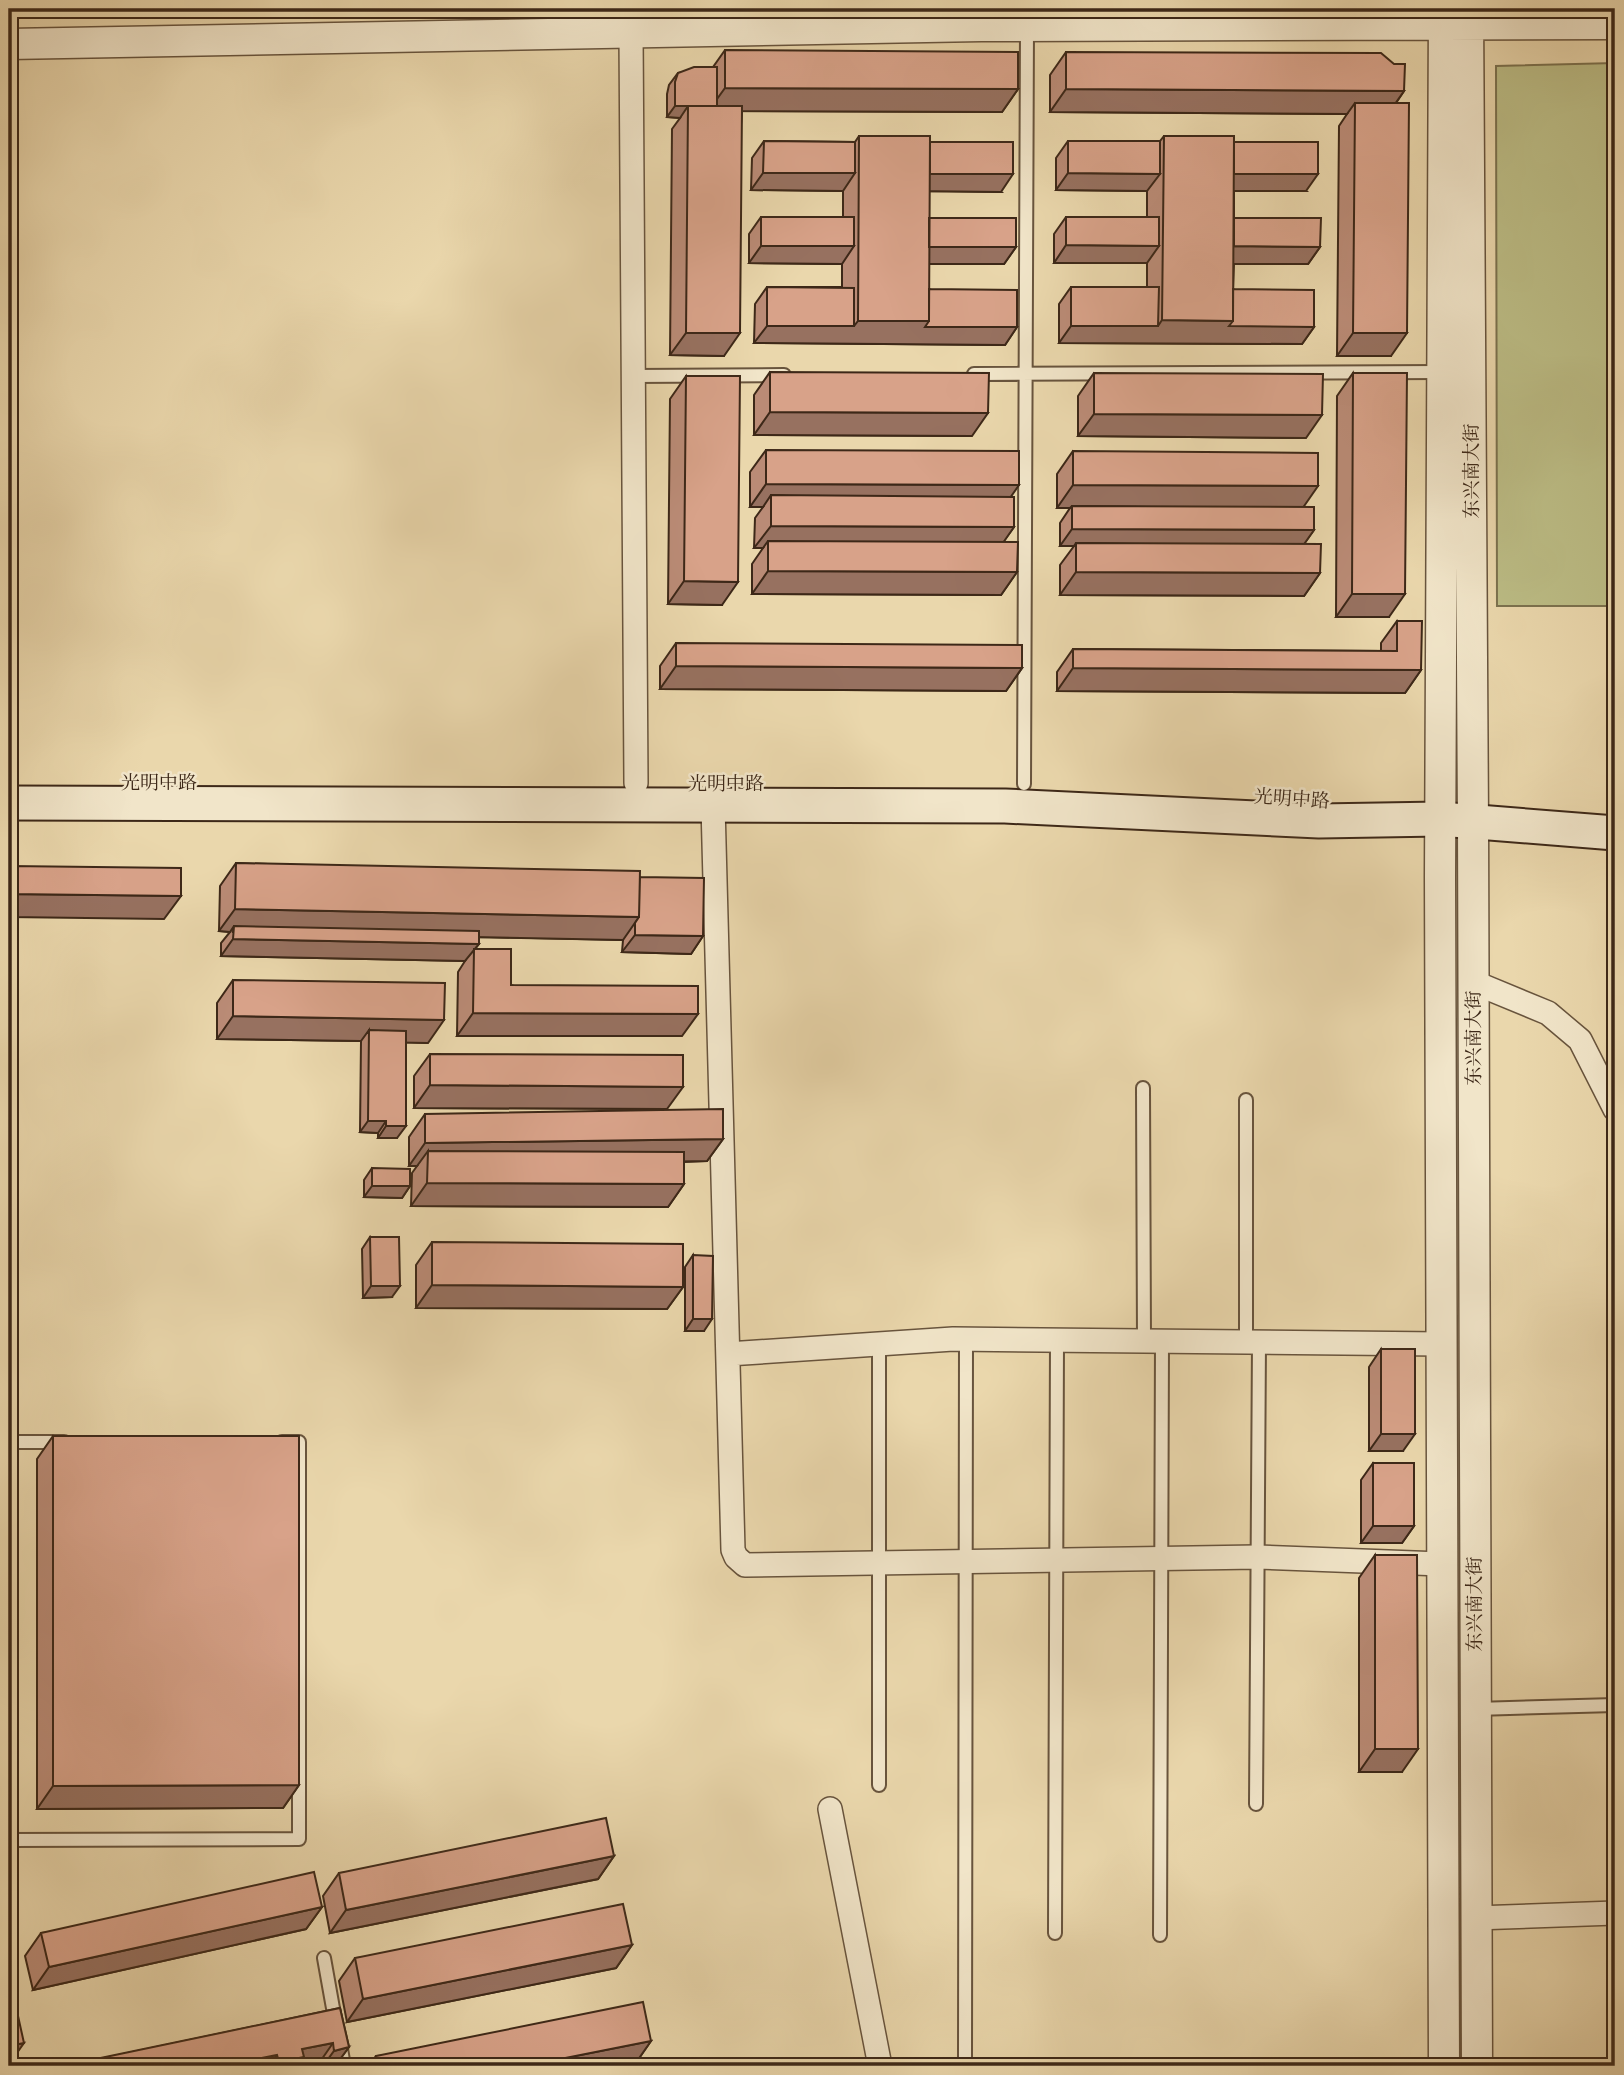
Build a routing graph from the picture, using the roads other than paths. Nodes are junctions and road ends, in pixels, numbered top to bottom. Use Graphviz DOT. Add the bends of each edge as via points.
graph roads {
  1 [pos="1456,17"];
  2 [pos="1615,24"];
  3 [pos="1027,26"];
  4 [pos="631,33"];
  5 [pos="9,44"];
  6 [pos="1443,372"];
  7 [pos="958,374"];
  8 [pos="1026,374"];
  9 [pos="796,375"];
  10 [pos="633,376"];
  11 [pos="9,780"];
  12 [pos="636,783"];
  13 [pos="1024,784"];
  14 [pos="9,803"];
  15 [pos="713,806"];
  16 [pos="1440,820"];
  17 [pos="1473,822"];
  18 [pos="1615,833"];
  19 [pos="1473,982"];
  20 [pos="1143,1088"];
  21 [pos="1246,1100"];
  22 [pos="1615,1109"];
  23 [pos="965,1339"];
  24 [pos="1057,1340"];
  25 [pos="1153,1341"];
  26 [pos="1252,1342"];
  27 [pos="1441,1343"];
  28 [pos="879,1344"];
  29 [pos="727,1354"];
  30 [pos="9,1442"];
  31 [pos="78,1442"];
  32 [pos="271,1442"];
  33 [pos="1258,1558"];
  34 [pos="1160,1559"];
  35 [pos="1056,1560"];
  36 [pos="965,1562"];
  37 [pos="879,1563"];
  38 [pos="1441,1564"];
  39 [pos="1615,1705"];
  40 [pos="1475,1709"];
  41 [pos="879,1785"];
  42 [pos="1256,1804"];
  43 [pos="830,1810"];
  44 [pos="9,1840"];
  45 [pos="1615,1913"];
  46 [pos="1475,1917"];
  47 [pos="1055,1933"];
  48 [pos="1160,1935"];
  49 [pos="324,1958"];
  50 [pos="965,2060"];
  51 [pos="344,2066"];
  52 [pos="880,2066"];
  53 [pos="1444,2066"];
  54 [pos="1476,2066"];
  1 -- 2 [label="street"];
  1 -- 3 [label="street"];
  1 -- 6 [label="street, 东兴南大街"];
  1 -- 17 [label="street, 东兴南大街"];
  3 -- 4 [label="street"];
  3 -- 8 [label="lane"];
  4 -- 5 [label="street"];
  4 -- 10 [label="street"];
  6 -- 8 [label="lane"];
  6 -- 16 [label="street, 东兴南大街"];
  7 -- 8 [label="lane"];
  8 -- 13 [label="lane"];
  9 -- 10 [label="lane"];
  10 -- 12 [label="street"];
  11 -- 12 [label="main road, 光明中路"];
  12 -- 13 [label="main road, 光明中路"];
  13 -- 16 [label="main road, 光明中路" via="1321,798"];
  14 -- 15 [label="main road, 光明中路"];
  15 -- 16 [label="main road, 光明中路" via="1005,806 1320,821"];
  15 -- 29 [label="street"];
  16 -- 17 [label="main road, 光明中路"];
  16 -- 27 [label="street, 东兴南大街"];
  17 -- 18 [label="main road, 光明中路"];
  17 -- 19 [label="street, 东兴南大街"];
  19 -- 22 [label="street" via="1548,1013 1580,1040"];
  19 -- 40 [label="street, 东兴南大街"];
  20 -- 25 [label="lane"];
  21 -- 26 [label="lane"];
  23 -- 24 [label="street"];
  23 -- 28 [label="street"];
  23 -- 36 [label="lane"];
  24 -- 25 [label="street"];
  24 -- 35 [label="lane"];
  25 -- 26 [label="street"];
  25 -- 34 [label="lane"];
  26 -- 27 [label="street"];
  26 -- 33 [label="lane"];
  27 -- 38 [label="street, 东兴南大街"];
  28 -- 29 [label="street"];
  28 -- 37 [label="lane"];
  29 -- 37 [label="street" via="736,1557 745,1565"];
  30 -- 31 [label="lane"];
  32 -- 44 [label="lane" via="299,1441 299,1839"];
  33 -- 34 [label="street"];
  33 -- 38 [label="street"];
  33 -- 42 [label="lane"];
  34 -- 35 [label="street"];
  34 -- 48 [label="lane"];
  35 -- 36 [label="street"];
  35 -- 47 [label="lane"];
  36 -- 37 [label="street"];
  36 -- 50 [label="lane"];
  37 -- 41 [label="lane"];
  38 -- 53 [label="street, 东兴南大街"];
  39 -- 40 [label="lane"];
  40 -- 46 [label="street, 东兴南大街"];
  43 -- 52 [label="street"];
  45 -- 46 [label="street"];
  46 -- 54 [label="street, 东兴南大街"];
  49 -- 51 [label="lane"];
}
